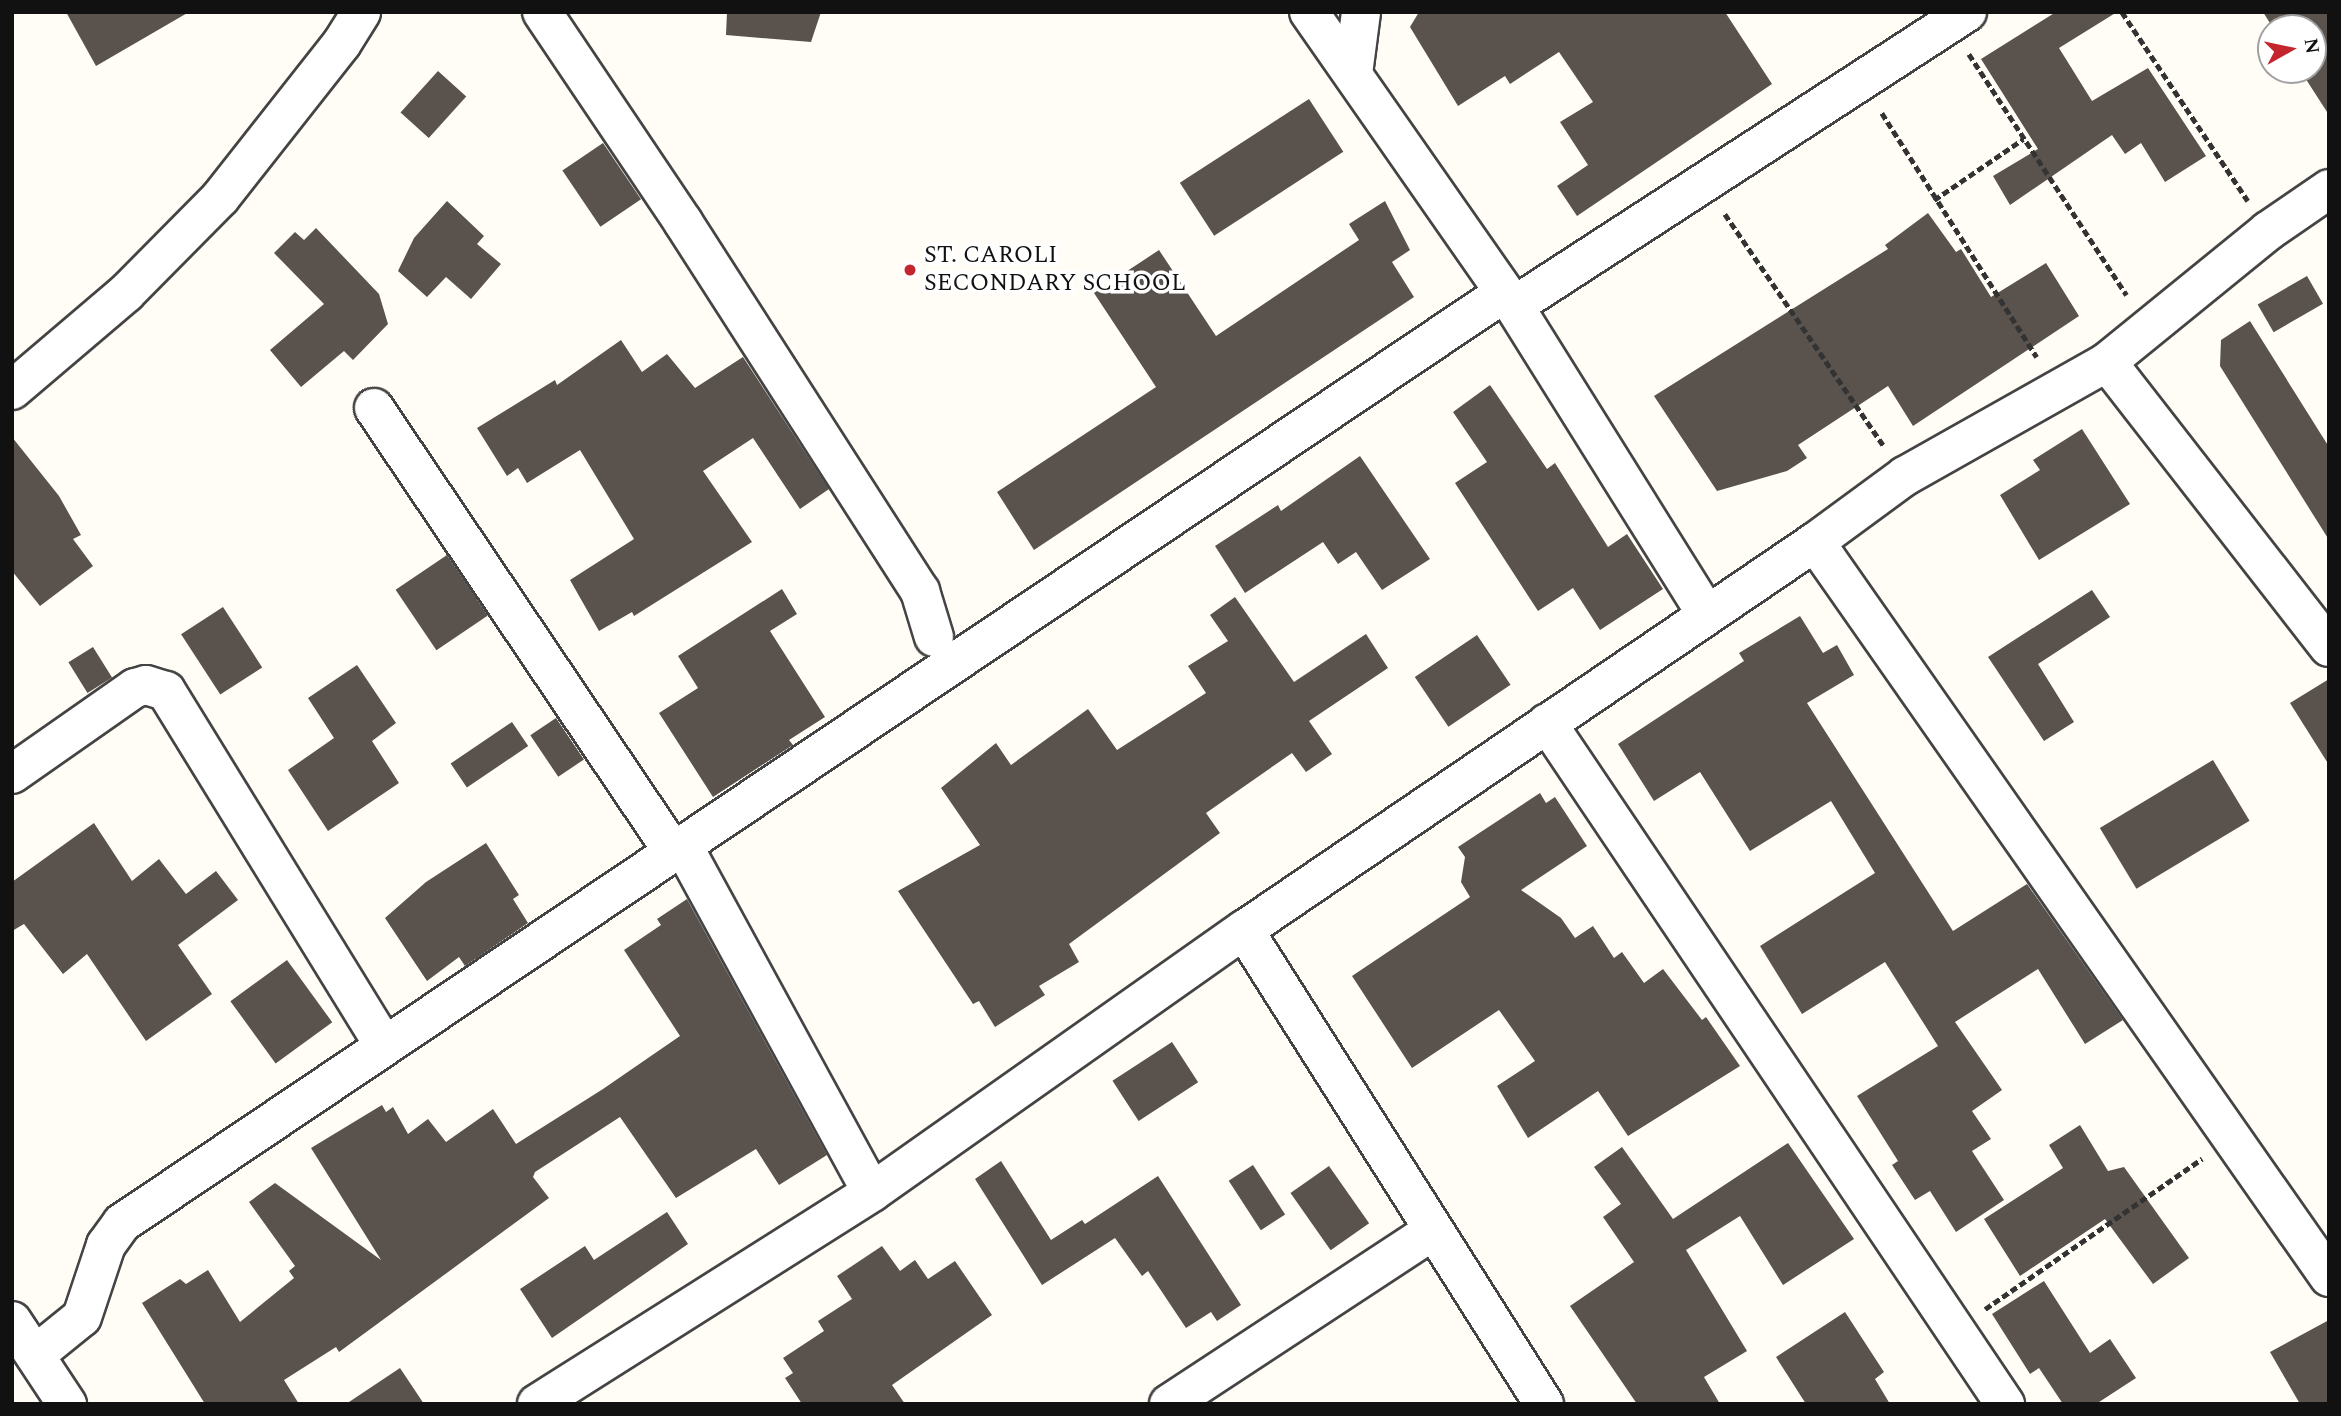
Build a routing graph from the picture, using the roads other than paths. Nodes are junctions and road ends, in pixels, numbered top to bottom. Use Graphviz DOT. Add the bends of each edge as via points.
graph roads {
  1 [pos="361,12"];
  2 [pos="541,12"];
  3 [pos="1309,12"];
  4 [pos="1361,12"];
  5 [pos="1959,18"];
  6 [pos="1353,74"];
  7 [pos="2329,189"];
  8 [pos="1509,299"];
  9 [pos="2107,362"];
  10 [pos="12,390"];
  11 [pos="374,408"];
  12 [pos="1815,542"];
  13 [pos="1706,613"];
  14 [pos="2323,629"];
  15 [pos="933,637"];
  16 [pos="1546,723"];
  17 [pos="12,774"];
  18 [pos="677,847"];
  19 [pos="1244,930"];
  20 [pos="384,1045"];
  21 [pos="872,1192"];
  22 [pos="1432,1231"];
  23 [pos="2329,1278"];
  24 [pos="12,1321"];
  25 [pos="35,1355"];
  26 [pos="67,1404"];
  27 [pos="537,1404"];
  28 [pos="1169,1404"];
  29 [pos="1544,1404"];
  30 [pos="2005,1404"];
  1 -- 10 [label="street" via="342,43 220,198 126,293"];
  2 -- 15 [label="street" via="683,222 920,591"];
  3 -- 6 [label="street"];
  4 -- 6 [label="street"];
  5 -- 8 [label="street" via="1705,184"];
  6 -- 8 [label="street"];
  7 -- 9 [label="street" via="2268,231"];
  8 -- 13 [label="street"];
  8 -- 18 [label="street"];
  9 -- 12 [label="street" via="1905,476"];
  9 -- 14 [label="street"];
  11 -- 18 [label="street"];
  12 -- 13 [label="street"];
  12 -- 23 [label="street"];
  13 -- 16 [label="street"];
  16 -- 19 [label="street"];
  16 -- 30 [label="street"];
  17 -- 20 [label="street" via="135,688 146,685 166,691"];
  18 -- 20 [label="street"];
  18 -- 21 [label="street"];
  19 -- 21 [label="street"];
  19 -- 22 [label="street"];
  20 -- 25 [label="street" via="122,1223 106,1245 82,1317"];
  21 -- 27 [label="street"];
  22 -- 28 [label="street"];
  22 -- 29 [label="street"];
  24 -- 25 [label="street"];
  25 -- 26 [label="street"];
}
